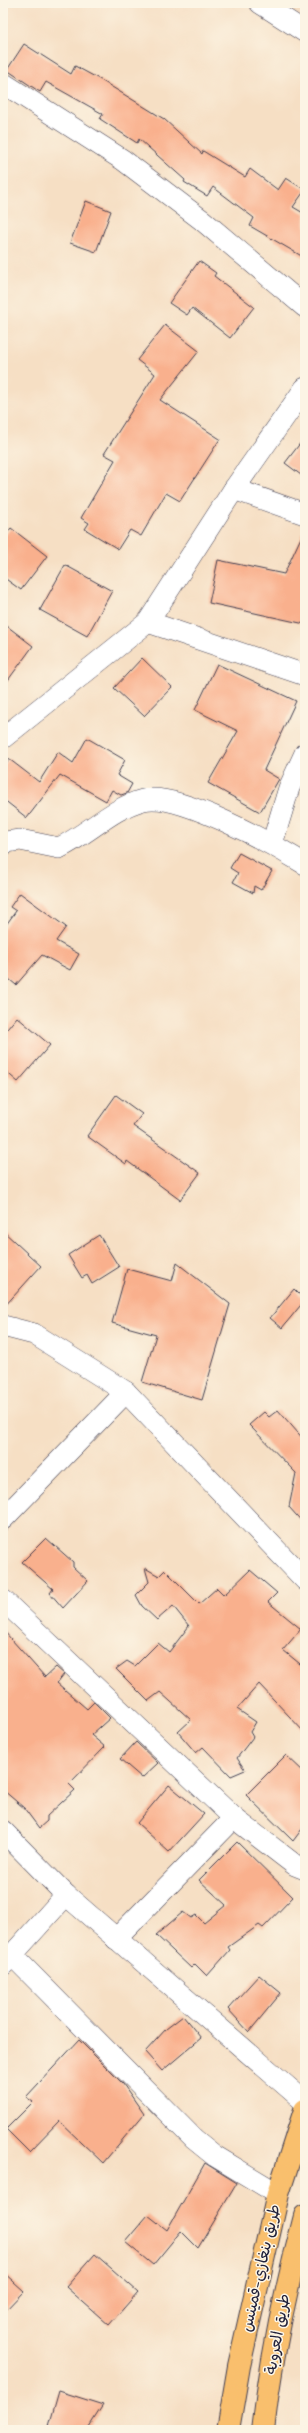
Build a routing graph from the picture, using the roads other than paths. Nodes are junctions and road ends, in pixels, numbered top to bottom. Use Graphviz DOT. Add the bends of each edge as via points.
graph roads {
  1 [pos="260,3"];
  2 [pos="305,32"];
  3 [pos="3,82"];
  4 [pos="305,307"];
  5 [pos="305,388"];
  6 [pos="234,489"];
  7 [pos="305,514"];
  8 [pos="148,622"];
  9 [pos="305,675"];
  10 [pos="3,738"];
  11 [pos="305,754"];
  12 [pos="272,844"];
  13 [pos="3,846"];
  14 [pos="305,864"];
  15 [pos="3,1326"];
  16 [pos="126,1392"];
  17 [pos="3,1519"];
  18 [pos="305,1580"];
  19 [pos="3,1600"];
  20 [pos="234,1818"];
  21 [pos="3,1831"];
  22 [pos="305,1868"];
  23 [pos="66,1895"];
  24 [pos="116,1939"];
  25 [pos="8,1960"];
  26 [pos="305,2102"];
  27 [pos="305,2110"];
  28 [pos="278,2194"];
  29 [pos="305,2216"];
  30 [pos="228,2430"];
  31 [pos="263,2430"];
  1 -- 2 [label="street"];
  3 -- 4 [label="street" via="123,160 202,220"];
  5 -- 6 [label="street"];
  6 -- 7 [label="street"];
  6 -- 8 [label="street"];
  8 -- 9 [label="street"];
  8 -- 10 [label="street"];
  11 -- 12 [label="street" via="289,788"];
  12 -- 13 [label="street" via="186,805 144,799 122,809 59,848 20,840 6,842"];
  12 -- 14 [label="street"];
  15 -- 16 [label="street" via="34,1334"];
  16 -- 17 [label="street"];
  16 -- 18 [label="street"];
  19 -- 20 [label="street"];
  20 -- 22 [label="street" via="295,1865"];
  20 -- 24 [label="street"];
  21 -- 23 [label="street"];
  23 -- 24 [label="street"];
  23 -- 25 [label="street"];
  24 -- 26 [label="street"];
  25 -- 28 [label="street" via="194,2139 215,2156"];
  27 -- 28 [label="main road, طريق بنغازي-قمينس"];
  28 -- 30 [label="main road, طريق بنغازي-قمينس" via="239,2366"];
  29 -- 31 [label="main road, طريق العروبة" via="276,2342"];
}
